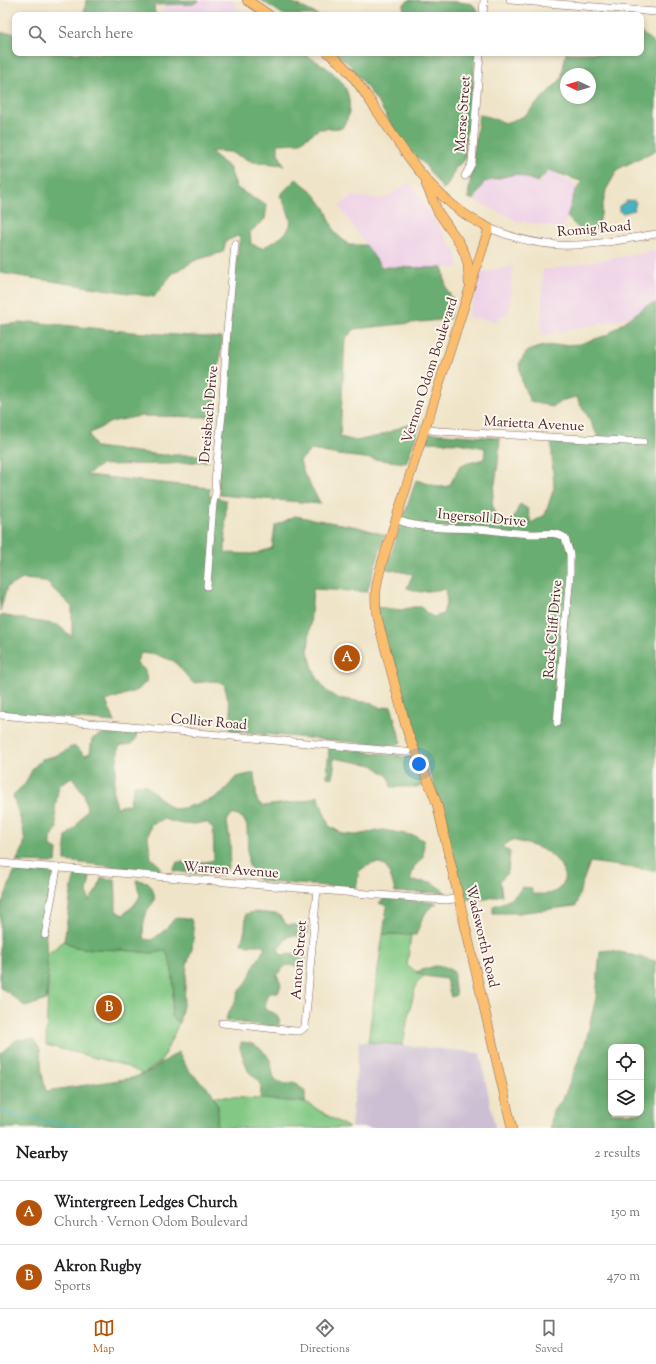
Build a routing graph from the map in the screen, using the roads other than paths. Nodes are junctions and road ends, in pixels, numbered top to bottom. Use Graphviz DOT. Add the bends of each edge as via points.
graph roads {
  1 [pos="484,0"];
  2 [pos="510,0"];
  3 [pos="251,2"];
  4 [pos="265,12"];
  5 [pos="483,12"];
  6 [pos="656,12"];
  7 [pos="331,56"];
  8 [pos="480,56"];
  9 [pos="422,176"];
  10 [pos="465,176"];
  11 [pos="489,228"];
  12 [pos="656,234"];
  13 [pos="235,244"];
  14 [pos="470,288"];
  15 [pos="424,429"];
  16 [pos="643,442"];
  17 [pos="396,519"];
  18 [pos="565,538"];
  19 [pos="207,586"];
  20 [pos="0,715"];
  21 [pos="557,723"];
  22 [pos="416,753"];
  23 [pos="0,863"];
  24 [pos="57,868"];
  25 [pos="317,889"];
  26 [pos="460,898"];
  27 [pos="45,935"];
  28 [pos="222,1023"];
  29 [pos="512,1128"];
  1 -- 5 [label="street"];
  2 -- 6 [label="street"];
  3 -- 4 [label="main road"];
  7 -- 9 [label="main road" via="362,89"];
  8 -- 10 [label="street, Morse Street" via="472,163"];
  9 -- 11 [label="main road" via="466,216"];
  9 -- 14 [label="main road" via="438,212 465,254"];
  11 -- 12 [label="street, Romig Road" via="523,240 558,245 586,244"];
  11 -- 14 [label="main road, Vernon Odom Boulevard"];
  13 -- 19 [label="street, Dreisbach Drive"];
  14 -- 15 [label="main road, Vernon Odom Boulevard"];
  15 -- 16 [label="street, Marietta Avenue"];
  15 -- 17 [label="main road, Vernon Odom Boulevard"];
  17 -- 18 [label="street, Ingersoll Drive" via="406,523 443,528 555,534"];
  17 -- 22 [label="main road, Vernon Odom Boulevard" via="377,582 375,602 395,689"];
  18 -- 21 [label="street, Rock Cliff Drive" via="570,554 570,574"];
  20 -- 22 [label="street, Collier Road"];
  22 -- 26 [label="main road, Wadsworth Road" via="437,804"];
  23 -- 24 [label="street, Warren Avenue"];
  24 -- 25 [label="street, Warren Avenue"];
  24 -- 27 [label="street"];
  25 -- 26 [label="street, Warren Avenue" via="426,899"];
  25 -- 28 [label="street, Anton Street" via="305,1028 295,1031"];
  26 -- 29 [label="main road, Wadsworth Road"];
}
